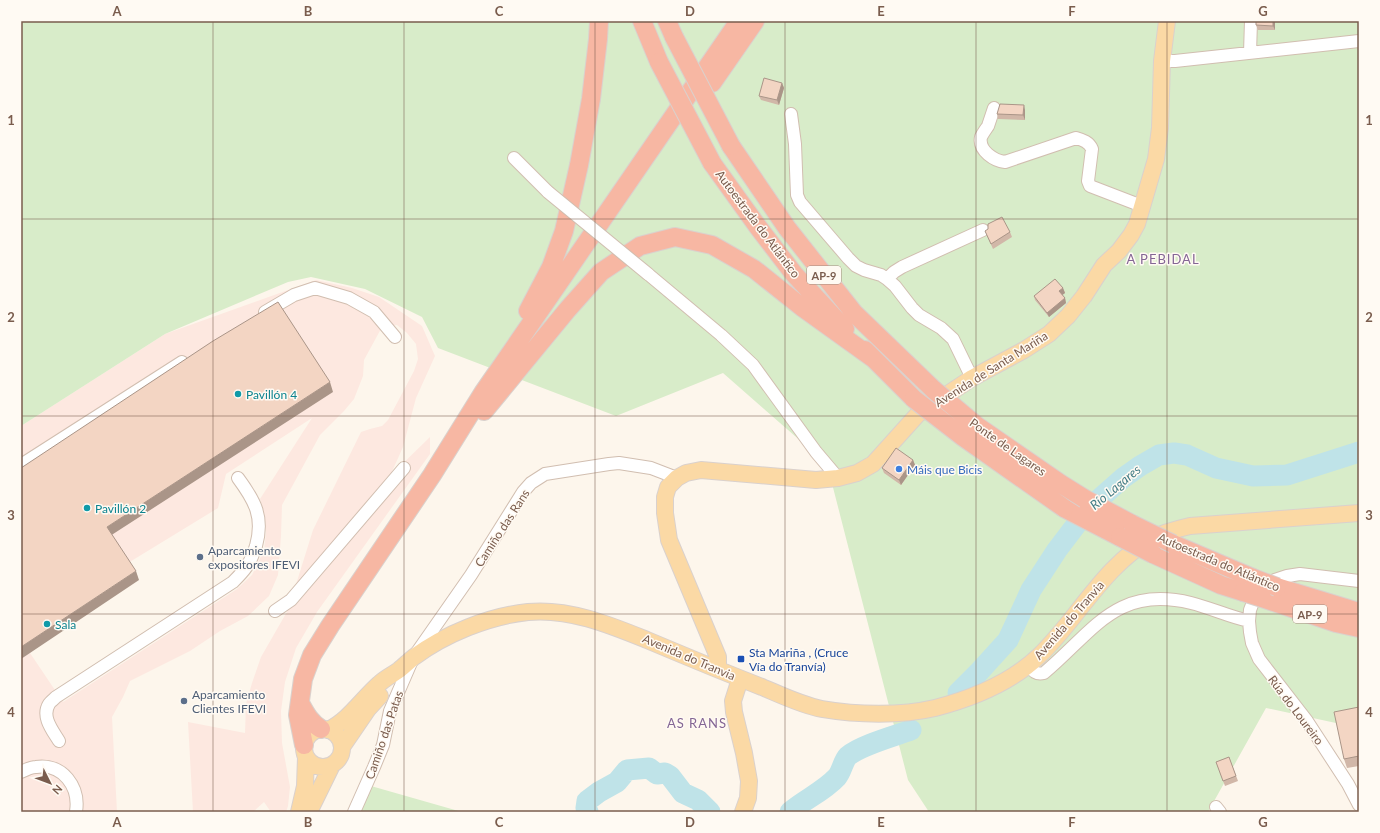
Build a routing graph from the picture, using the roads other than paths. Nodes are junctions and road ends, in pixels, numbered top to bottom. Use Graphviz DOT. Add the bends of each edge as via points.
graph roads {
  1 [pos="598,21"];
  2 [pos="642,21"];
  3 [pos="739,21"];
  4 [pos="755,21"];
  5 [pos="1167,21"];
  6 [pos="1251,21"];
  7 [pos="671,29"];
  8 [pos="1359,41"];
  9 [pos="1250,53"];
  10 [pos="1162,61"];
  11 [pos="994,108"];
  12 [pos="791,114"];
  13 [pos="514,158"];
  14 [pos="1142,206"];
  15 [pos="983,230"];
  16 [pos="887,279"];
  17 [pos="252,320"];
  18 [pos="395,337"];
  19 [pos="190,357"];
  20 [pos="874,360"];
  21 [pos="520,367"];
  22 [pos="972,378"];
  23 [pos="934,390"];
  24 [pos="483,393"];
  25 [pos="914,399"];
  26 [pos="21,465"];
  27 [pos="404,468"];
  28 [pos="432,475"];
  29 [pos="238,478"];
  30 [pos="677,478"];
  31 [pos="838,478"];
  32 [pos="1085,499"];
  33 [pos="1064,508"];
  34 [pos="1359,513"];
  35 [pos="1359,581"];
  36 [pos="1248,585"];
  37 [pos="275,610"];
  38 [pos="1254,610"];
  39 [pos="1359,612"];
  40 [pos="1359,628"];
  41 [pos="413,658"];
  42 [pos="1028,665"];
  43 [pos="718,670"];
  44 [pos="397,672"];
  45 [pos="740,679"];
  46 [pos="300,702"];
  47 [pos="324,729"];
  48 [pos="59,741"];
  49 [pos="342,746"];
  50 [pos="305,751"];
  51 [pos="332,765"];
  52 [pos="21,772"];
  53 [pos="1359,805"];
  54 [pos="76,812"];
  55 [pos="299,812"];
  56 [pos="309,812"];
  57 [pos="354,812"];
  58 [pos="744,812"];
  1 -- 24 [label="highway" via="591,99 564,231 551,267"];
  2 -- 20 [label="highway, Autoestrada do Atlántico / AP-9, bridge" via="659,62 712,163 794,274"];
  3 -- 24 [label="highway"];
  4 -- 21 [label="highway" via="596,248"];
  5 -- 10 [label="main road, Avenida de Santa Mariña"];
  6 -- 9 [label="street"];
  7 -- 23 [label="highway, Autoestrada do Atlántico / AP-9, bridge" via="731,146 787,228 854,313"];
  8 -- 9 [label="street"];
  9 -- 10 [label="street"];
  10 -- 14 [label="main road, Avenida de Santa Mariña" via="1160,128 1156,159"];
  11 -- 14 [label="street" via="981,137 981,144 987,154 997,161 1005,162 1076,138 1083,140 1090,144 1092,149 1088,181 1090,186"];
  12 -- 16 [label="street" via="797,195 800,202 856,266"];
  13 -- 31 [label="street, bridge" via="548,192 721,335 753,365"];
  14 -- 22 [label="main road, Avenida de Santa Mariña" via="1131,235 1104,265 1068,316 1049,334"];
  15 -- 16 [label="street" via="902,267"];
  16 -- 22 [label="street" via="896,286 919,315 953,339"];
  17 -- 18 [label="street" via="294,296 315,288 349,298 374,312"];
  19 -- 26 [label="street"];
  20 -- 21 [label="highway" via="754,269 712,245 675,237 640,246 601,272"];
  20 -- 25 [label="highway, Autoestrada do Atlántico / AP-9"];
  21 -- 28 [label="highway"];
  22 -- 31 [label="main road, Avenida de Santa Mariña" via="918,414 873,464 857,473"];
  23 -- 32 [label="highway, Ponte de Lagares / AP-9, bridge" via="977,426"];
  24 -- 28 [label="highway"];
  25 -- 33 [label="highway, Ponte de Lagares / AP-9, bridge"];
  27 -- 37 [label="street" via="291,600"];
  28 -- 46 [label="highway" via="312,655"];
  29 -- 48 [label="street" via="249,493 257,512 259,532 248,565 233,582 49,704 46,714"];
  30 -- 31 [label="main road, Avenida de Santa Mariña" via="701,470 816,480"];
  30 -- 41 [label="street, Camiño das Rans" via="651,468 619,463 545,474 537,478 523,492 471,575"];
  30 -- 43 [label="main road" via="668,487 665,497 669,540 718,657"];
  32 -- 36 [label="highway, Autoestrada do Atlántico / AP-9, bridge"];
  33 -- 36 [label="highway, Autoestrada do Atlántico / AP-9, bridge" via="1166,561 1221,585"];
  34 -- 42 [label="main road, Avenida do Tranvia" via="1190,526 1154,537 1119,562 1051,643"];
  35 -- 38 [label="street" via="1300,574 1287,576 1263,588 1255,597"];
  36 -- 38 [label="highway, Autoestrada do Atlántico / AP-9, bridge"];
  36 -- 39 [label="highway, Autoestrada do Atlántico / AP-9, bridge" via="1277,587"];
  38 -- 40 [label="highway, Autoestrada do Atlántico / AP-9"];
  38 -- 42 [label="street" via="1169,600 1151,599 1132,603 1099,621 1044,673 1036,673"];
  38 -- 53 [label="street, Rúa do Loureiro" via="1250,632 1259,659 1307,721"];
  41 -- 43 [label="main road, Avenida do Tranvia" via="433,645 476,625 528,612 554,612 631,633"];
  41 -- 44 [label="main road, Avenida do Tranvia"];
  41 -- 57 [label="street, Camiño das Patas" via="390,711 383,745"];
  42 -- 45 [label="main road, Avenida do Tranvia" via="1009,680 975,696 933,708 897,713 858,713 820,709"];
  43 -- 45 [label="main road, Avenida do Tranvia"];
  44 -- 47 [label="main road, Avenida do Tranvia" via="381,682 338,726"];
  44 -- 49 [label="main road, Avenida do Tranvia"];
  45 -- 58 [label="main road" via="732,701 749,781"];
  46 -- 47 [label="highway" via="312,724"];
  46 -- 50 [label="highway" via="299,725"];
  47 -- 49 [label="main road" via="333,732"];
  47 -- 50 [label="main road" via="309,734"];
  49 -- 51 [label="main road" via="340,757"];
  50 -- 51 [label="main road" via="310,762 320,767"];
  50 -- 55 [label="main road" via="305,786"];
  51 -- 56 [label="main road"];
  52 -- 54 [label="street" via="35,767 51,768 65,775 74,786 78,799"];
}
